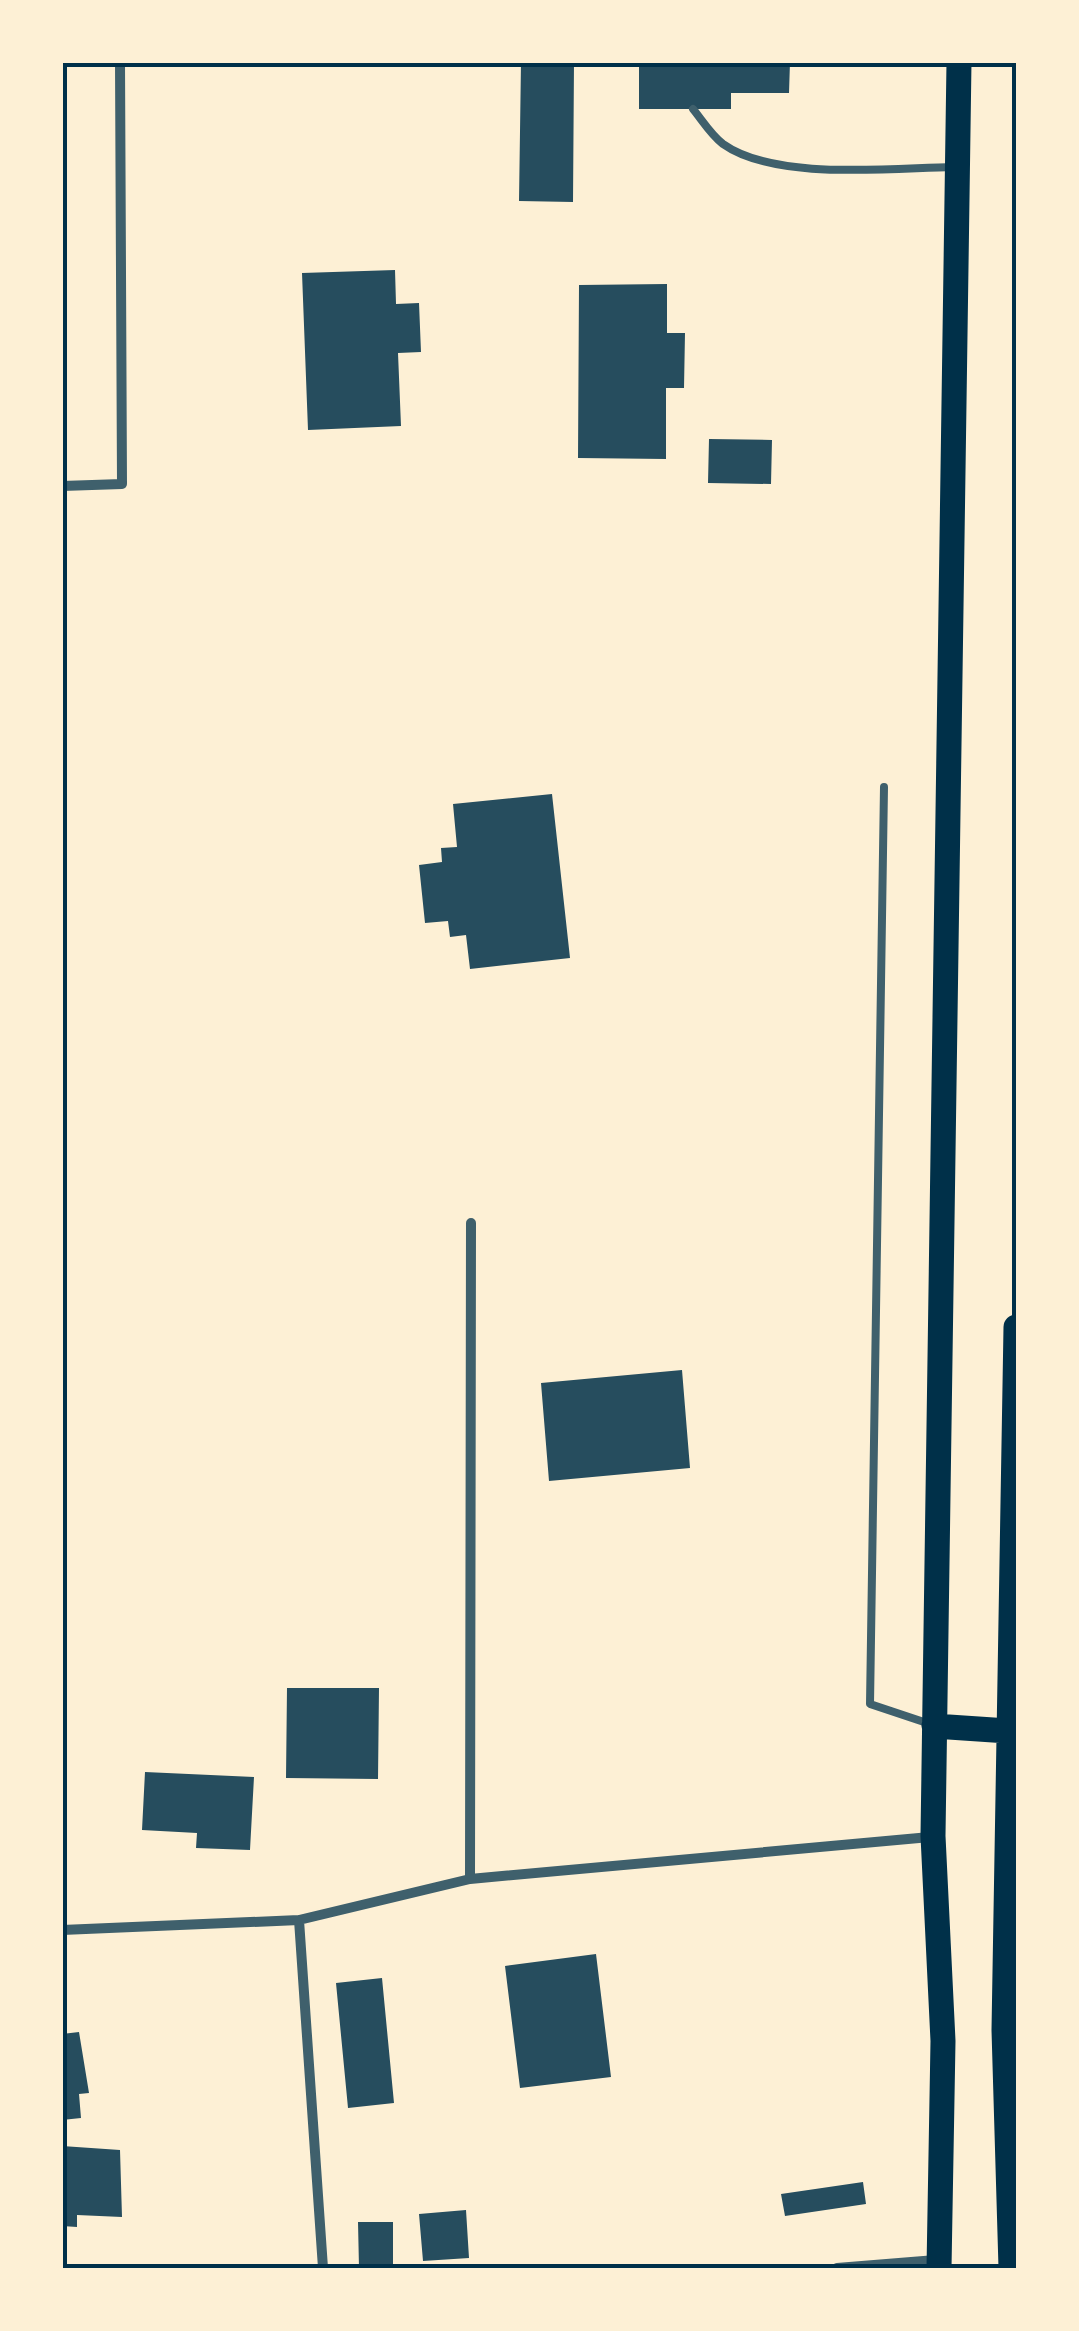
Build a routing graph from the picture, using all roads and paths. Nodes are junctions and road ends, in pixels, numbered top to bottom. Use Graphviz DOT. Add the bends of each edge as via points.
graph roads {
  1 [pos="120,62"];
  2 [pos="960,62"];
  3 [pos="692,108"];
  4 [pos="957,167"];
  5 [pos="62,486"];
  6 [pos="884,786"];
  7 [pos="471,1223"];
  8 [pos="1016,1326"];
  9 [pos="934,1726"];
  10 [pos="1008,1731"];
  11 [pos="933,1836"];
  12 [pos="470,1879"];
  13 [pos="299,1920"];
  14 [pos="62,1930"];
  15 [pos="939,2264"];
  16 [pos="322,2268"];
  17 [pos="837,2268"];
  18 [pos="1011,2268"];
  1 -- 5 [label="street" via="122,484"];
  2 -- 4 [label="main road"];
  3 -- 4 [label="lane" via="720,142 746,157 820,168"];
  4 -- 9 [label="main road"];
  6 -- 9 [label="lane" via="870,1704"];
  7 -- 12 [label="street"];
  8 -- 10 [label="main road"];
  9 -- 10 [label="main road"];
  9 -- 11 [label="main road"];
  10 -- 18 [label="main road" via="1004,2030"];
  11 -- 12 [label="street"];
  11 -- 15 [label="main road" via="943,2041"];
  12 -- 13 [label="street"];
  13 -- 14 [label="street"];
  13 -- 16 [label="street"];
  15 -- 17 [label="street"];
}
